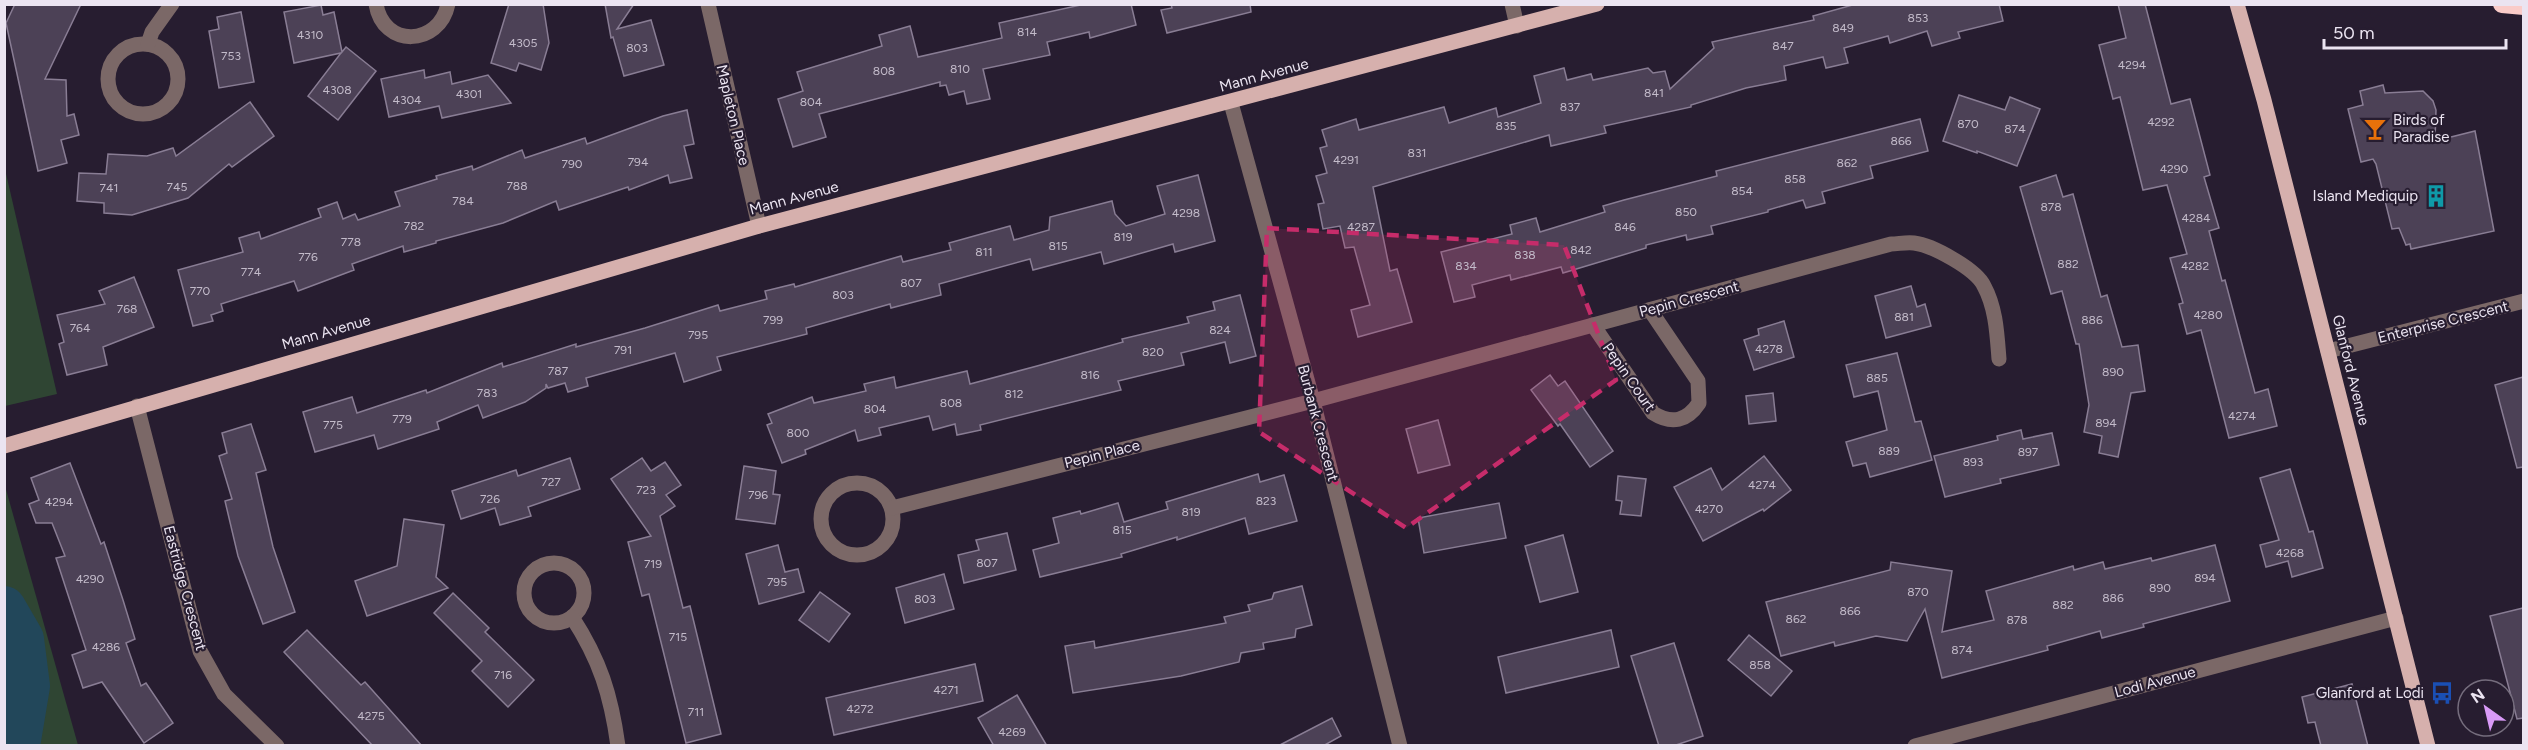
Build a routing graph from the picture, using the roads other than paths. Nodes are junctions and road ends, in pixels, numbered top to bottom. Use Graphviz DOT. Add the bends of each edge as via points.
graph roads {
  1 [pos="172,4"];
  2 [pos="376,4"];
  3 [pos="448,4"];
  4 [pos="708,4"];
  5 [pos="1512,4"];
  6 [pos="1597,4"];
  7 [pos="2237,4"];
  8 [pos="2502,4"];
  9 [pos="2523,6"];
  10 [pos="1517,26"];
  11 [pos="148,44"];
  12 [pos="1231,103"];
  13 [pos="759,226"];
  14 [pos="2523,301"];
  15 [pos="1650,309"];
  16 [pos="1593,325"];
  17 [pos="2328,351"];
  18 [pos="1999,358"];
  19 [pos="1313,401"];
  20 [pos="137,406"];
  21 [pos="4,446"];
  22 [pos="892,508"];
  23 [pos="572,617"];
  24 [pos="2396,618"];
  25 [pos="277,746"];
  26 [pos="618,746"];
  27 [pos="1400,746"];
  28 [pos="1915,746"];
  29 [pos="2428,746"];
  1 -- 11 [label="street"];
  2 -- 3 [label="street" via="389,29 401,36 415,37 438,26"];
  4 -- 13 [label="street, Mapleton Place"];
  5 -- 10 [label="street"];
  6 -- 10 [label="main road, Mann Avenue"];
  7 -- 17 [label="main road, Glanford Avenue"];
  8 -- 9 [label="highway"];
  10 -- 12 [label="main road, Mann Avenue"];
  11 -- 11 [label="street" via="136,44 115,57 107,80 117,103 138,115 151,114 167,105 177,90 179,78 170,55"];
  12 -- 13 [label="main road, Mann Avenue"];
  12 -- 19 [label="street, Burbank Crescent"];
  13 -- 20 [label="main road, Mann Avenue"];
  14 -- 17 [label="street, Enterprise Crescent"];
  15 -- 16 [label="street, Pepin Crescent"];
  15 -- 16 [label="street, Pepin Court" via="1698,381 1699,403 1684,419 1673,421 1653,414"];
  15 -- 18 [label="street, Pepin Crescent" via="1891,244 1915,243 1940,252 1984,285 1996,322"];
  16 -- 19 [label="street, Pepin Crescent"];
  17 -- 24 [label="main road, Glanford Avenue"];
  19 -- 22 [label="street, Pepin Place"];
  19 -- 27 [label="street, Burbank Crescent"];
  20 -- 21 [label="main road, Mann Avenue"];
  20 -- 25 [label="street, Eastridge Crescent" via="200,651 224,694"];
  22 -- 22 [label="street" via="884,494 857,482 842,485 830,494 822,507 820,522 835,548 849,554 864,554 878,548 888,537 893,523"];
  23 -- 26 [label="street" via="592,648 612,706"];
  24 -- 28 [label="street, Lodi Avenue"];
  24 -- 29 [label="main road, Glanford Avenue"];
}
